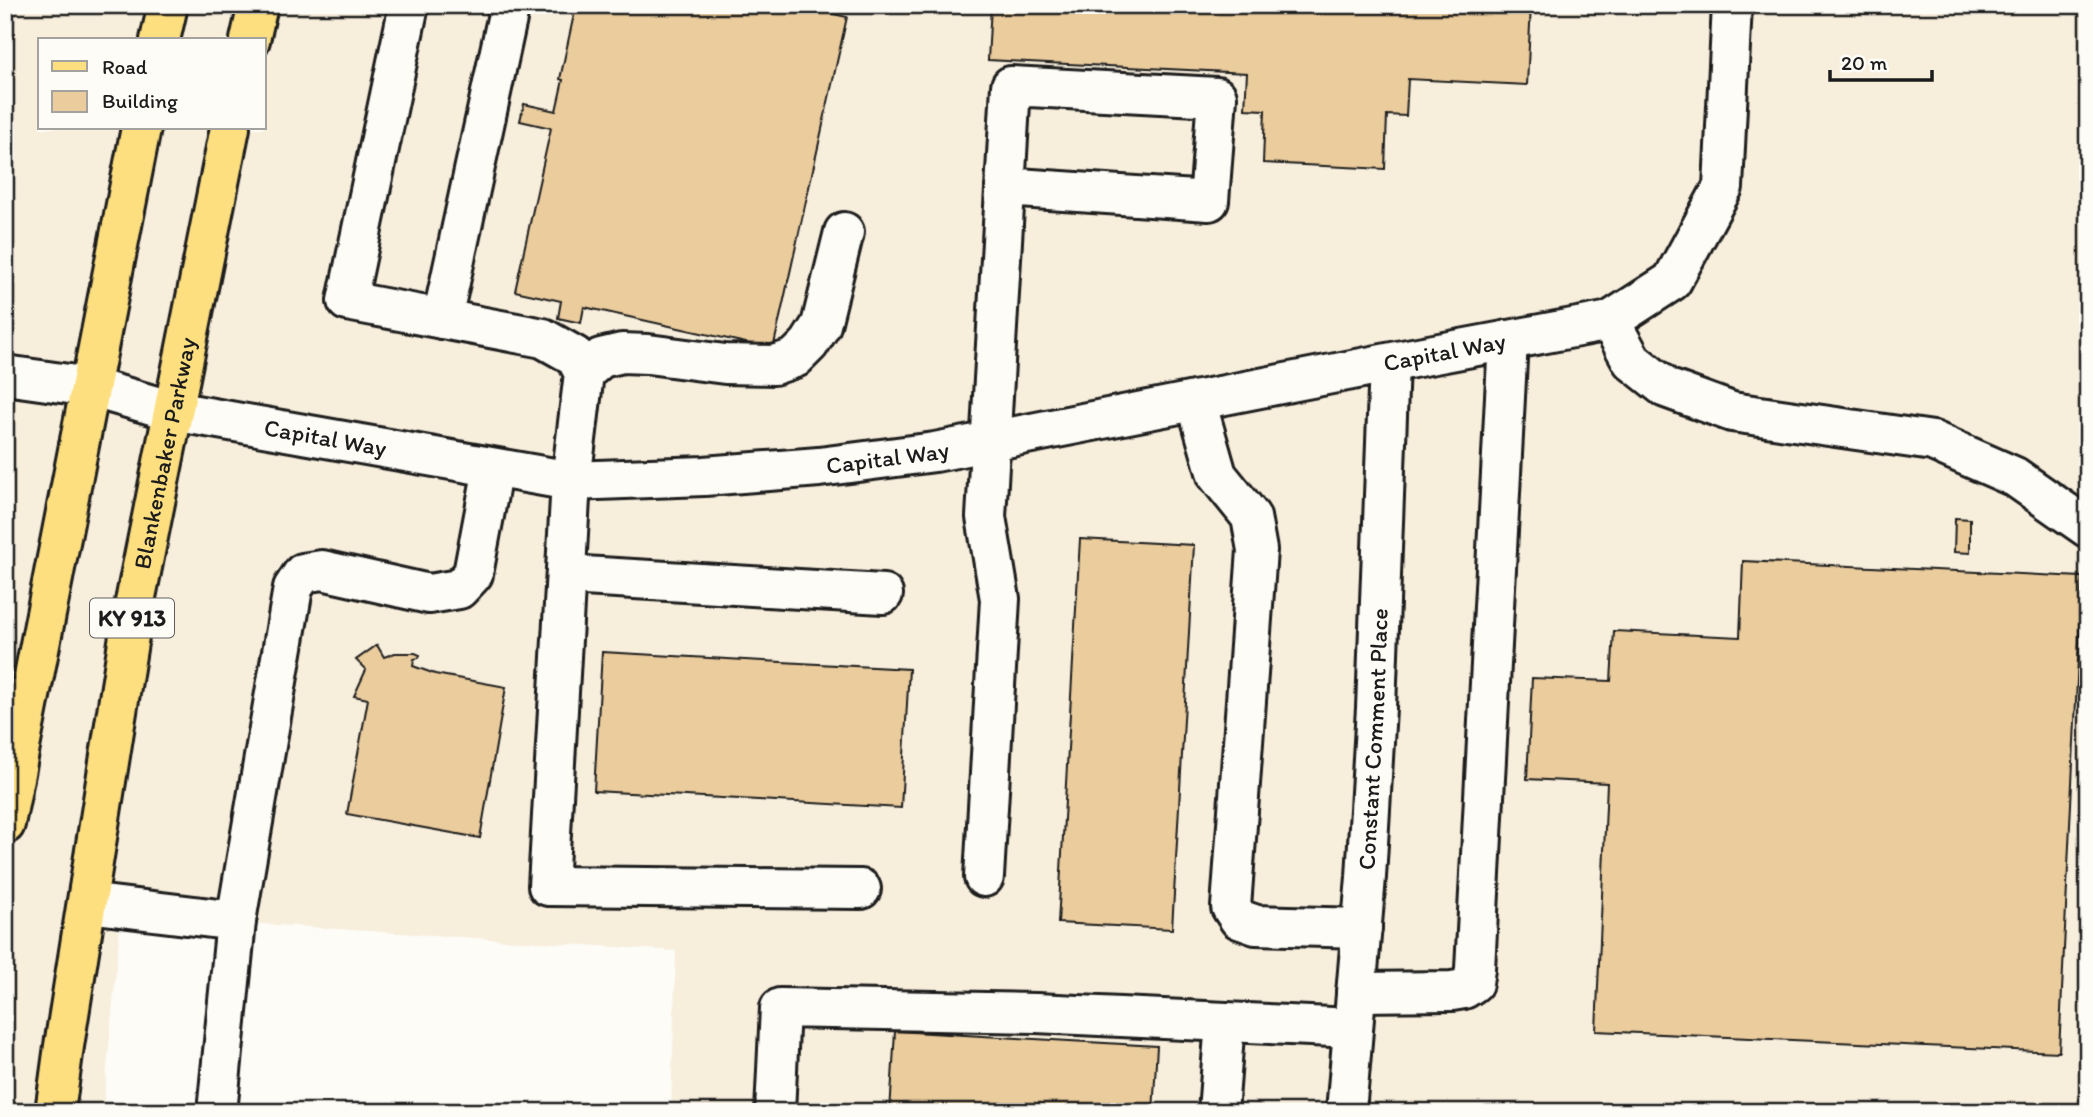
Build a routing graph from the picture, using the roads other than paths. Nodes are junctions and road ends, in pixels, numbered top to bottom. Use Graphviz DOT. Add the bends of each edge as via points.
graph roads {
  1 [pos="168,5"];
  2 [pos="258,5"];
  3 [pos="409,5"];
  4 [pos="510,5"];
  5 [pos="1732,5"];
  6 [pos="160,38"];
  7 [pos="250,38"];
  8 [pos="141,130"];
  9 [pos="230,130"];
  10 [pos="1005,187"];
  11 [pos="844,232"];
  12 [pos="442,319"];
  13 [pos="1610,321"];
  14 [pos="1508,340"];
  15 [pos="1389,363"];
  16 [pos="584,373"];
  17 [pos="5,375"];
  18 [pos="90,387"];
  19 [pos="1196,401"];
  20 [pos="173,411"];
  21 [pos="989,442"];
  22 [pos="493,468"];
  23 [pos="572,481"];
  24 [pos="2088,528"];
  25 [pos="567,575"];
  26 [pos="883,594"];
  27 [pos="5,824"];
  28 [pos="984,877"];
  29 [pos="861,889"];
  30 [pos="87,903"];
  31 [pos="236,921"];
  32 [pos="1362,928"];
  33 [pos="1355,1010"];
  34 [pos="1225,1022"];
  35 [pos="1346,1111"];
  36 [pos="55,1112"];
  37 [pos="217,1112"];
  38 [pos="775,1112"];
  39 [pos="1218,1112"];
  40 [pos="1360,1112"];
  1 -- 6 [label="main road"];
  2 -- 7 [label="main road"];
  3 -- 12 [label="street" via="347,301"];
  4 -- 12 [label="street"];
  5 -- 13 [label="street, Capital Way" via="1723,187 1672,281"];
  8 -- 18 [label="main road"];
  9 -- 20 [label="main road, Blankenbaker Parkway / KY 913"];
  10 -- 10 [label="street" via="1011,86 1217,97 1209,201"];
  10 -- 21 [label="street"];
  11 -- 16 [label="street" via="821,325 795,358 775,365 725,364 622,353 601,358"];
  12 -- 16 [label="street" via="543,338 575,356"];
  13 -- 14 [label="street, Capital Way"];
  13 -- 24 [label="street" via="1632,361 1666,388 1732,412 1933,441 2015,477"];
  14 -- 15 [label="street, Capital Way"];
  14 -- 33 [label="street" via="1473,983 1464,989"];
  15 -- 19 [label="street, Capital Way"];
  15 -- 32 [label="street, Constant Comment Place"];
  16 -- 23 [label="street"];
  17 -- 18 [label="street, Capital Way"];
  18 -- 20 [label="street, Capital Way"];
  18 -- 27 [label="main road"];
  19 -- 21 [label="street, Capital Way"];
  19 -- 32 [label="street" via="1217,475 1251,517 1257,550 1231,907 1240,919 1256,925"];
  20 -- 22 [label="street, Capital Way"];
  20 -- 30 [label="main road, Blankenbaker Parkway / KY 913" via="132,617"];
  21 -- 23 [label="street, Capital Way" via="820,467"];
  21 -- 28 [label="street" via="986,517 1000,599"];
  22 -- 23 [label="street, Capital Way"];
  22 -- 31 [label="street" via="473,574 459,589 429,594 322,570 303,573 293,588"];
  23 -- 25 [label="street"];
  25 -- 26 [label="street"];
  25 -- 29 [label="street" via="548,886"];
  30 -- 31 [label="street"];
  30 -- 36 [label="main road, Blankenbaker Parkway / KY 913"];
  31 -- 37 [label="street"];
  32 -- 33 [label="street, Constant Comment Place"];
  33 -- 34 [label="street"];
  33 -- 35 [label="street, Constant Comment Place"];
  34 -- 38 [label="street" via="780,1008"];
  34 -- 39 [label="street"];
  35 -- 40 [label="street"];
}
